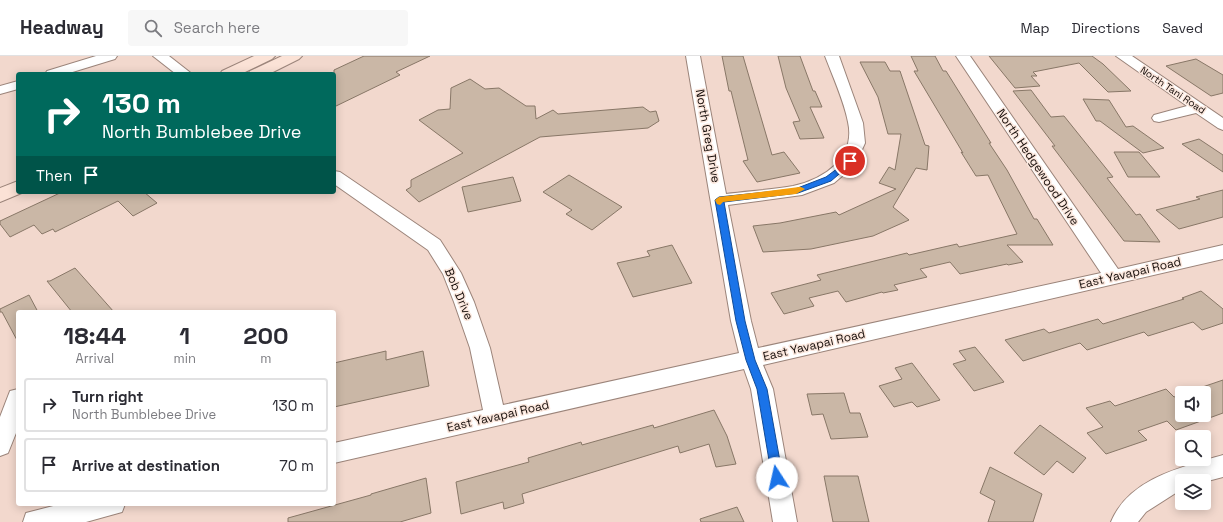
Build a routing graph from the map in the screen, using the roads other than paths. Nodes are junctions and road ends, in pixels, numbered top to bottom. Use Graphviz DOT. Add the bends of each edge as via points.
graph roads {
  1 [pos="110,56"];
  2 [pos="160,56"];
  3 [pos="267,56"];
  4 [pos="294,56"];
  5 [pos="693,56"];
  6 [pos="832,56"];
  7 [pos="963,56"];
  8 [pos="1122,56"];
  9 [pos="58,72"];
  10 [pos="182,72"];
  11 [pos="232,72"];
  12 [pos="260,72"];
  13 [pos="16,86"];
  14 [pos="0,90"];
  15 [pos="1198,108"];
  16 [pos="1159,118"];
  17 [pos="1223,125"];
  18 [pos="16,173"];
  19 [pos="336,177"];
  20 [pos="0,180"];
  21 [pos="16,188"];
  22 [pos="0,196"];
  23 [pos="719,200"];
  24 [pos="1223,252"];
  25 [pos="1114,277"];
  26 [pos="750,360"];
  27 [pos="16,403"];
  28 [pos="495,416"];
  29 [pos="0,446"];
  30 [pos="336,453"];
  31 [pos="1223,466"];
  32 [pos="104,506"];
  33 [pos="35,522"];
  34 [pos="785,522"];
  35 [pos="1123,522"];
  1 -- 9 [label="street"];
  2 -- 10 [label="street"];
  3 -- 11 [label="street"];
  4 -- 12 [label="street"];
  5 -- 23 [label="street, North Greg Drive"];
  6 -- 23 [label="street" via="856,123 857,143 850,161 828,179 796,191"];
  7 -- 25 [label="street, North Hedgewood Drive"];
  8 -- 15 [label="street, North Tani Road"];
  13 -- 14 [label="street"];
  15 -- 16 [label="street"];
  15 -- 17 [label="street, North Tani Road"];
  18 -- 20 [label="street"];
  19 -- 28 [label="street, Bob Drive" via="434,245 452,273 464,302 480,348"];
  21 -- 22 [label="street"];
  23 -- 26 [label="street, North Greg Drive"];
  24 -- 25 [label="street, East Yavapai Road"];
  25 -- 26 [label="street, East Yavapai Road"];
  26 -- 28 [label="street, East Yavapai Road"];
  26 -- 34 [label="street, North Greg Drive" via="762,389"];
  27 -- 29 [label="street"];
  28 -- 30 [label="street, East Yavapai Road"];
  31 -- 35 [label="street" via="1172,481 1137,504"];
  32 -- 33 [label="street"];
}
